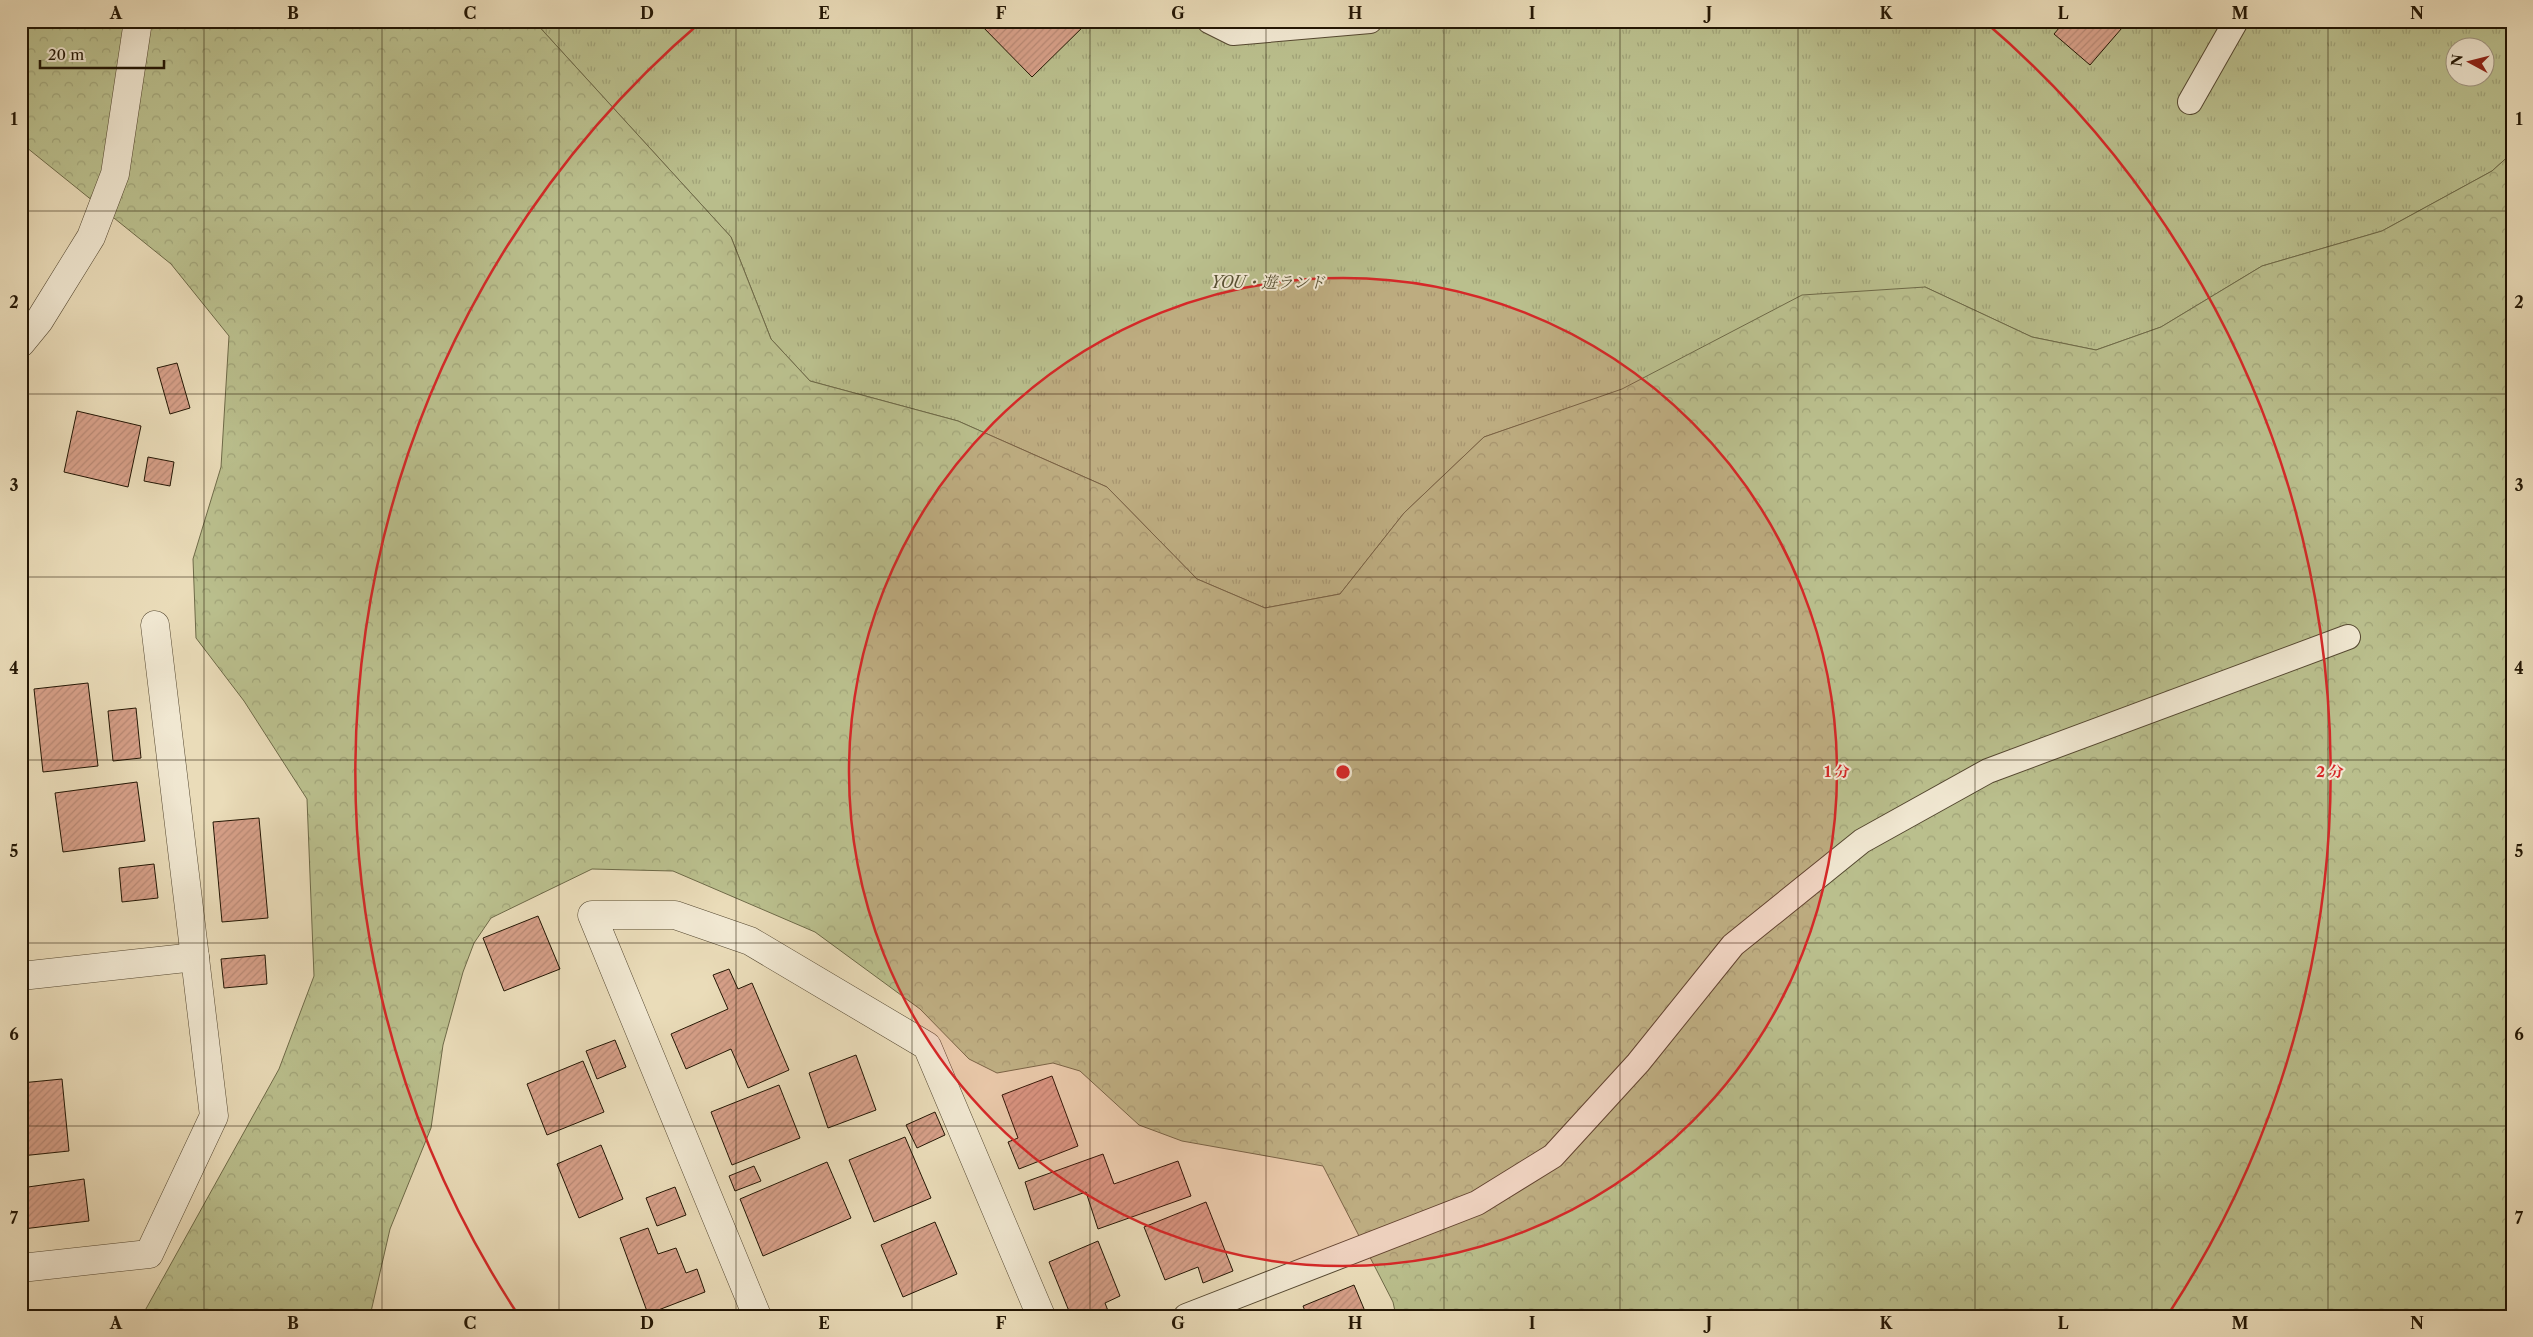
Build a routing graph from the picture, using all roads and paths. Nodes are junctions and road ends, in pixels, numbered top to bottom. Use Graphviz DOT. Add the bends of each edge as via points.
graph roads {
  1 [pos="138,21"];
  2 [pos="1209,21"];
  3 [pos="1370,21"];
  4 [pos="2236,21"];
  5 [pos="2190,102"];
  6 [pos="21,343"];
  7 [pos="155,625"];
  8 [pos="2348,636"];
  9 [pos="195,957"];
  10 [pos="21,976"];
  11 [pos="21,1268"];
  12 [pos="757,1316"];
  13 [pos="1041,1316"];
  14 [pos="1186,1316"];
  1 -- 6 [label="street" via="115,174 91,237 39,321"];
  2 -- 3 [label="lane" via="1233,33"];
  4 -- 5 [label="lane"];
  7 -- 9 [label="street"];
  8 -- 14 [label="lane" via="1988,770 1862,841 1733,945 1638,1063 1553,1156 1478,1203"];
  9 -- 10 [label="street"];
  9 -- 11 [label="street" via="214,1116 149,1254"];
  12 -- 13 [label="street" via="592,915 675,915 750,942 927,1046"];
}
